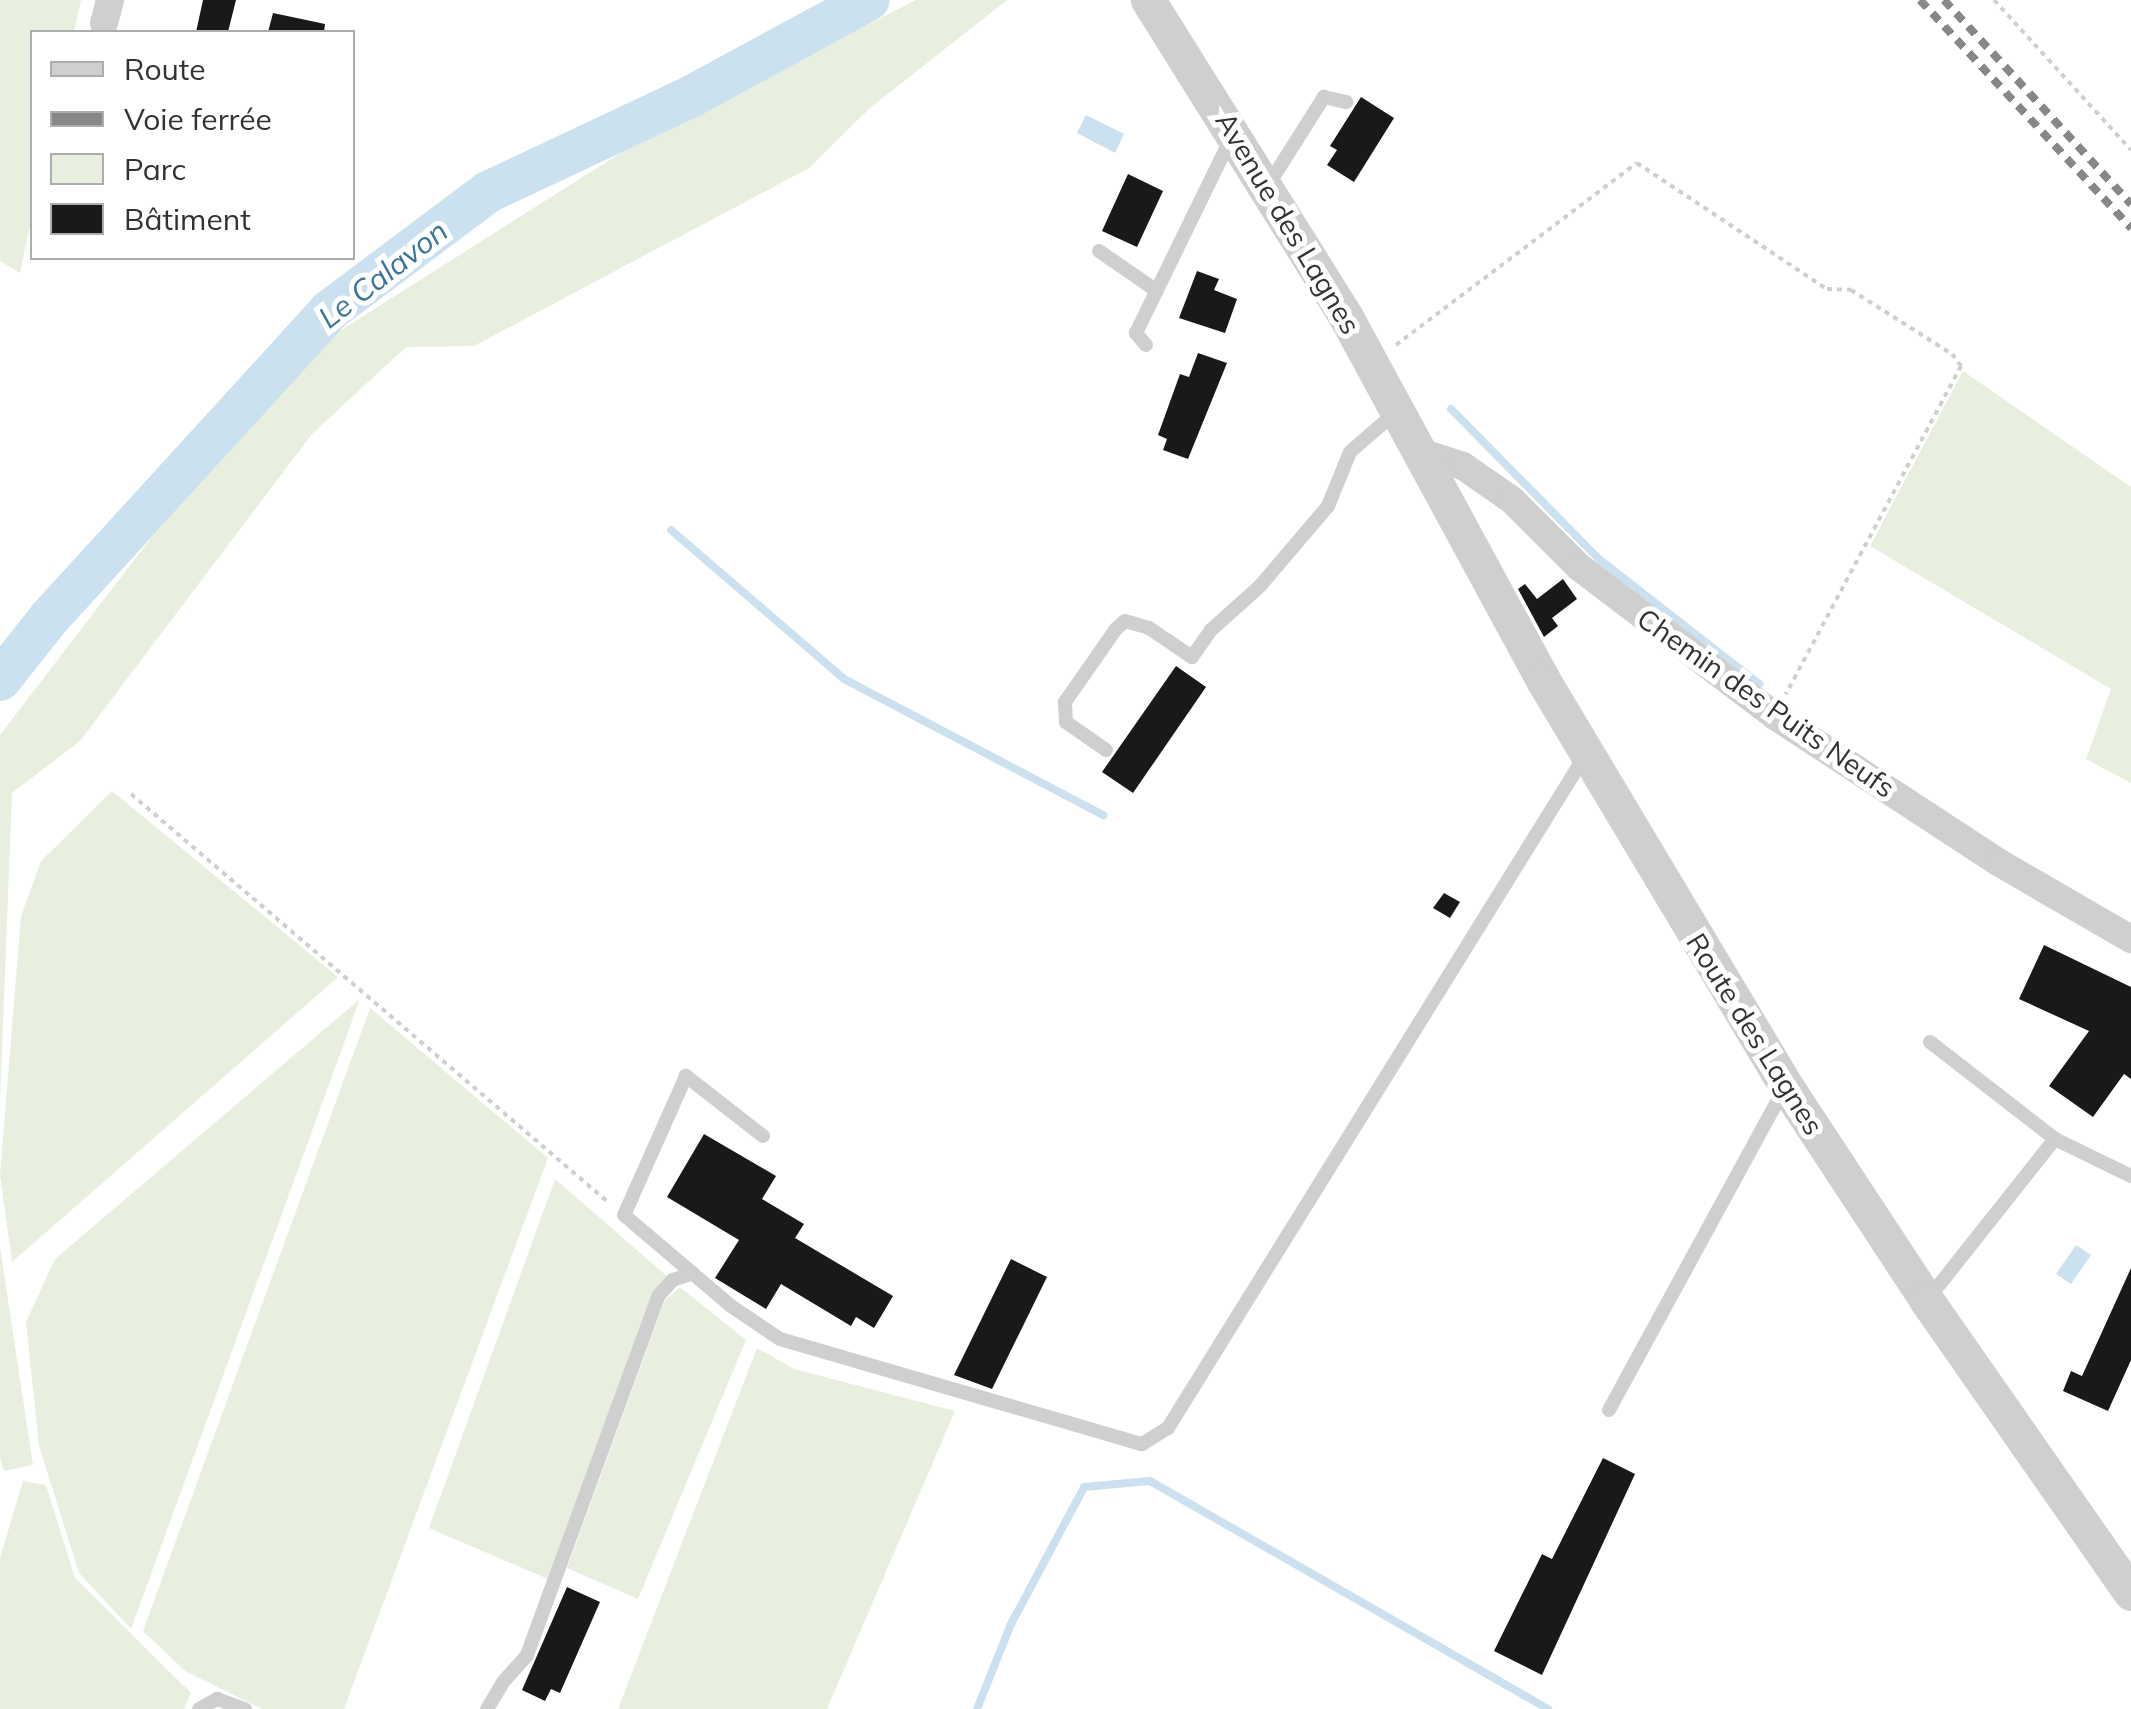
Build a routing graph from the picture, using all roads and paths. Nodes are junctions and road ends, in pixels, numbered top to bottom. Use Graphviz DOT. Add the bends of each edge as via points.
graph roads {
  1 [pos="1148,0"];
  2 [pos="1994,0"];
  3 [pos="1346,102"];
  4 [pos="1234,132"];
  5 [pos="2131,150"];
  6 [pos="1267,187"];
  7 [pos="1100,251"];
  8 [pos="1156,291"];
  9 [pos="1146,345"];
  10 [pos="1370,363"];
  11 [pos="1397,412"];
  12 [pos="1417,451"];
  13 [pos="1774,716"];
  14 [pos="1106,750"];
  15 [pos="1586,754"];
  16 [pos="131,794"];
  17 [pos="2131,939"];
  18 [pos="1930,1042"];
  19 [pos="1786,1086"];
  20 [pos="763,1136"];
  21 [pos="2055,1138"];
  22 [pos="2131,1176"];
  23 [pos="624,1215"];
  24 [pos="693,1273"];
  25 [pos="1927,1301"];
  26 [pos="1609,1410"];
  27 [pos="2131,1592"];
  28 [pos="199,1709"];
  29 [pos="245,1709"];
  30 [pos="487,1709"];
  1 -- 4 [label="street, Avenue des Lagnes"];
  2 -- 5 [label="path"];
  3 -- 6 [label="lane" via="1324,96"];
  4 -- 6 [label="street, Avenue des Lagnes"];
  4 -- 8 [label="lane"];
  6 -- 10 [label="street, Avenue des Lagnes"];
  7 -- 8 [label="lane"];
  8 -- 9 [label="lane" via="1136,333"];
  10 -- 11 [label="street, Avenue des Lagnes"];
  10 -- 13 [label="path" via="1637,163 1827,289 1851,290 1952,354 1961,366"];
  11 -- 12 [label="street, Avenue des Lagnes"];
  11 -- 14 [label="lane" via="1350,452 1328,506 1260,586 1210,630 1192,658 1149,628 1125,620 1116,629 1065,702 1066,722"];
  12 -- 13 [label="street, Chemin des Puits Neufs" via="1464,466 1512,500 1579,568"];
  12 -- 15 [label="street, Route des Lagnes"];
  13 -- 17 [label="street, Chemin des Puits Neufs" via="1998,862"];
  15 -- 19 [label="street, Route des Lagnes"];
  15 -- 24 [label="lane" via="1168,1428 1142,1444 780,1339"];
  16 -- 23 [label="path"];
  18 -- 21 [label="lane"];
  19 -- 25 [label="street, Route des Lagnes"];
  19 -- 26 [label="lane"];
  20 -- 23 [label="lane" via="686,1076"];
  21 -- 22 [label="lane"];
  21 -- 25 [label="lane"];
  23 -- 24 [label="lane"];
  24 -- 30 [label="lane" via="659,1295 527,1655"];
  25 -- 27 [label="street, Route des Lagnes"];
  28 -- 29 [label="lane" via="217,1699"];
}
